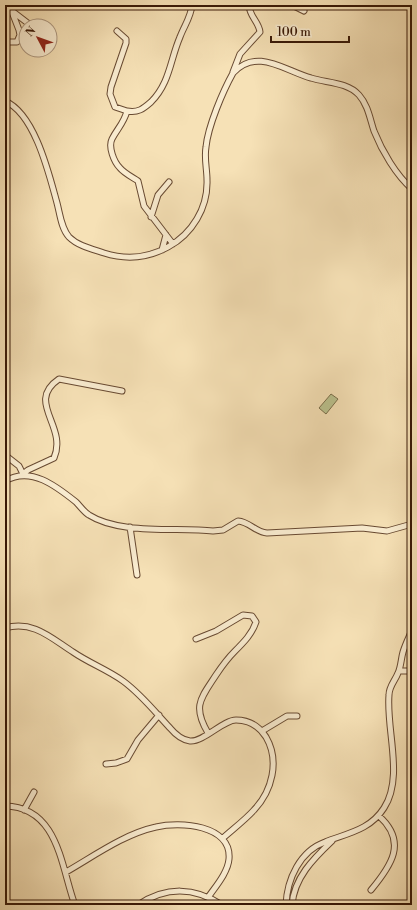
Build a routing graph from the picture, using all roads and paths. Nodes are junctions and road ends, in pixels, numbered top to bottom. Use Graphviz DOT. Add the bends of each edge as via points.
graph roads {
  1 [pos="192,5"];
  2 [pos="249,5"];
  3 [pos="292,5"];
  4 [pos="304,11"];
  5 [pos="22,18"];
  6 [pos="18,29"];
  7 [pos="117,31"];
  8 [pos="18,40"];
  9 [pos="5,42"];
  10 [pos="233,73"];
  11 [pos="5,101"];
  12 [pos="127,111"];
  13 [pos="169,182"];
  14 [pos="412,189"];
  15 [pos="151,217"];
  16 [pos="166,235"];
  17 [pos="173,244"];
  18 [pos="162,250"];
  19 [pos="122,391"];
  20 [pos="5,455"];
  21 [pos="23,474"];
  22 [pos="5,481"];
  23 [pos="412,524"];
  24 [pos="130,527"];
  25 [pos="138,575"];
  26 [pos="5,628"];
  27 [pos="412,630"];
  28 [pos="196,639"];
  29 [pos="412,671"];
  30 [pos="399,672"];
  31 [pos="159,715"];
  32 [pos="297,716"];
  33 [pos="262,731"];
  34 [pos="208,733"];
  35 [pos="106,764"];
  36 [pos="34,792"];
  37 [pos="5,806"];
  38 [pos="24,810"];
  39 [pos="379,816"];
  40 [pos="223,838"];
  41 [pos="334,839"];
  42 [pos="66,872"];
  43 [pos="371,890"];
  44 [pos="209,896"];
  45 [pos="75,905"];
  46 [pos="138,905"];
  47 [pos="222,905"];
  48 [pos="286,905"];
  49 [pos="292,905"];
  1 -- 12 [label="street" via="168,77 161,90 143,109 136,112"];
  2 -- 10 [label="street" via="260,32 240,54"];
  3 -- 4 [label="street"];
  5 -- 6 [label="street" via="12,10"];
  7 -- 12 [label="street" via="126,39 126,43 110,94 115,107"];
  8 -- 9 [label="street" via="17,42"];
  10 -- 14 [label="street" via="247,63 267,62 308,78 353,90 365,104 384,150 403,180"];
  10 -- 17 [label="street" via="207,139 205,200 192,227"];
  11 -- 18 [label="street" via="27,119 46,165 68,236 84,246 123,258 138,257"];
  12 -- 15 [label="street" via="110,145 120,168 138,181 144,206"];
  13 -- 15 [label="street" via="158,195"];
  15 -- 16 [label="street"];
  16 -- 17 [label="street"];
  16 -- 18 [label="street"];
  17 -- 18 [label="street"];
  19 -- 21 [label="street" via="59,379 50,385 45,394 45,404 57,436 58,449 54,458"];
  20 -- 21 [label="street" via="19,466"];
  21 -- 22 [label="street"];
  21 -- 24 [label="street" via="53,485 89,515 111,524"];
  23 -- 24 [label="street" via="387,531 362,528 267,533 238,521 223,530 213,531"];
  24 -- 25 [label="street"];
  26 -- 31 [label="street" via="34,628 49,635 124,681"];
  27 -- 30 [label="street"];
  28 -- 34 [label="street" via="216,632 243,615 252,616 256,622 253,631 220,666 203,692 199,706"];
  29 -- 30 [label="street"];
  30 -- 39 [label="street" via="391,685 389,695 393,782 389,799"];
  31 -- 34 [label="street" via="171,730 183,739 191,741"];
  31 -- 35 [label="street" via="138,740 127,759"];
  32 -- 33 [label="street" via="287,716"];
  33 -- 34 [label="street" via="251,723 233,720"];
  33 -- 40 [label="street" via="273,763 270,785 254,810"];
  36 -- 38 [label="street"];
  37 -- 38 [label="street"];
  38 -- 42 [label="street" via="45,825 54,837"];
  39 -- 41 [label="street" via="358,831"];
  39 -- 43 [label="street" via="392,831 394,852 388,869"];
  40 -- 42 [label="street" via="188,824 157,826 129,836"];
  40 -- 44 [label="street" via="229,852 228,864"];
  41 -- 48 [label="street" via="313,848 301,860 295,869"];
  41 -- 49 [label="street" via="311,862 296,884"];
  42 -- 45 [label="street"];
  44 -- 46 [label="street" via="192,892 170,892 159,894"];
  44 -- 47 [label="street"];
}
